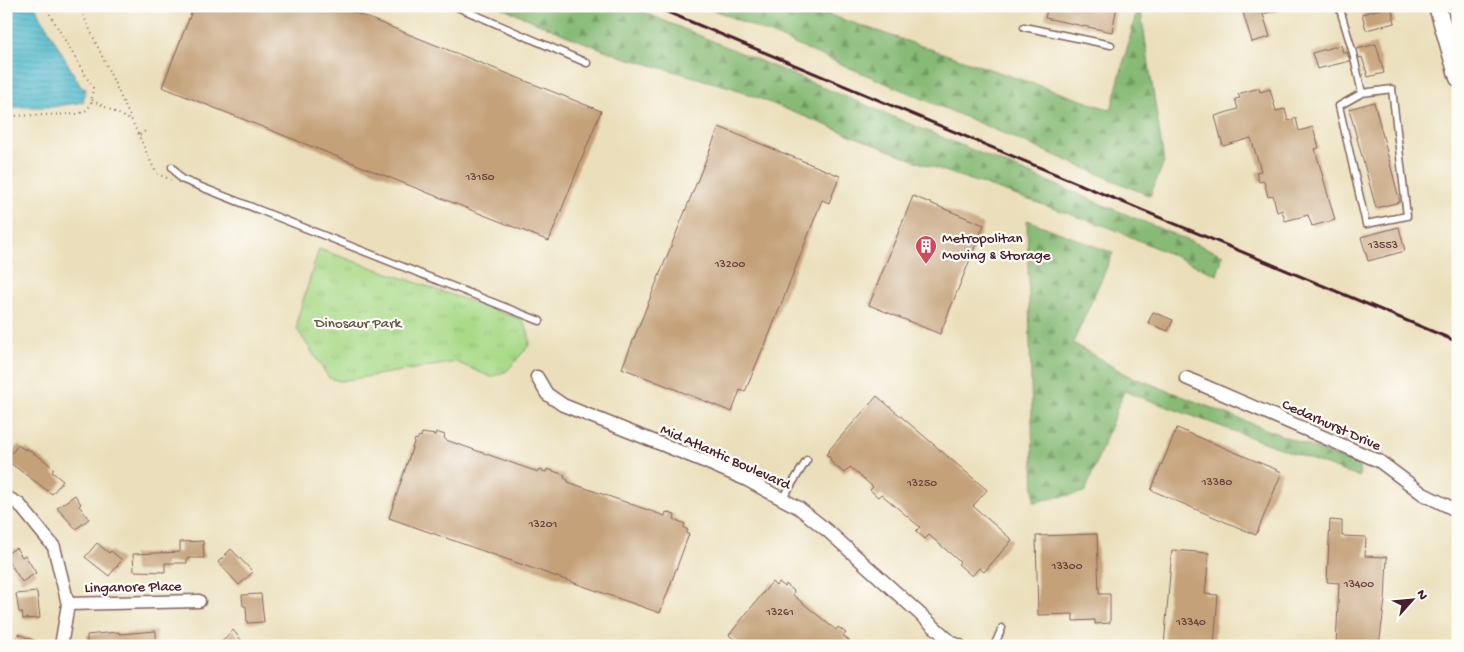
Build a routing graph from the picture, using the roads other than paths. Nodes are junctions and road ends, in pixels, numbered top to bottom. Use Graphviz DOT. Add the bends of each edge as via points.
graph roads {
  1 [pos="455,6"];
  2 [pos="1339,6"];
  3 [pos="1437,6"];
  4 [pos="1024,26"];
  5 [pos="1110,44"];
  6 [pos="586,63"];
  7 [pos="1458,78"];
  8 [pos="1362,93"];
  9 [pos="172,167"];
  10 [pos="540,321"];
  11 [pos="536,377"];
  12 [pos="1186,378"];
  13 [pos="807,460"];
  14 [pos="6,497"];
  15 [pos="782,498"];
  16 [pos="1458,511"];
  17 [pos="199,601"];
  18 [pos="68,604"];
  19 [pos="1002,628"];
  20 [pos="61,646"];
  21 [pos="960,646"];
  22 [pos="994,646"];
  1 -- 6 [label="lane"];
  2 -- 8 [label="lane"];
  3 -- 7 [label="street"];
  4 -- 5 [label="lane"];
  8 -- 8 [label="lane" via="1392,89 1407,216 1366,224 1339,106"];
  9 -- 10 [label="lane" via="181,179"];
  11 -- 15 [label="street, Mid Atlantic Boulevard" via="547,394 563,405 706,462"];
  12 -- 16 [label="street, Cedarhurst Drive" via="1379,461 1424,494"];
  13 -- 15 [label="lane"];
  14 -- 18 [label="street" via="19,504 54,547"];
  15 -- 21 [label="street, Mid Atlantic Boulevard" via="829,532 951,642"];
  17 -- 18 [label="street, Linganore Place"];
  18 -- 20 [label="street"];
  19 -- 22 [label="lane"];
}
